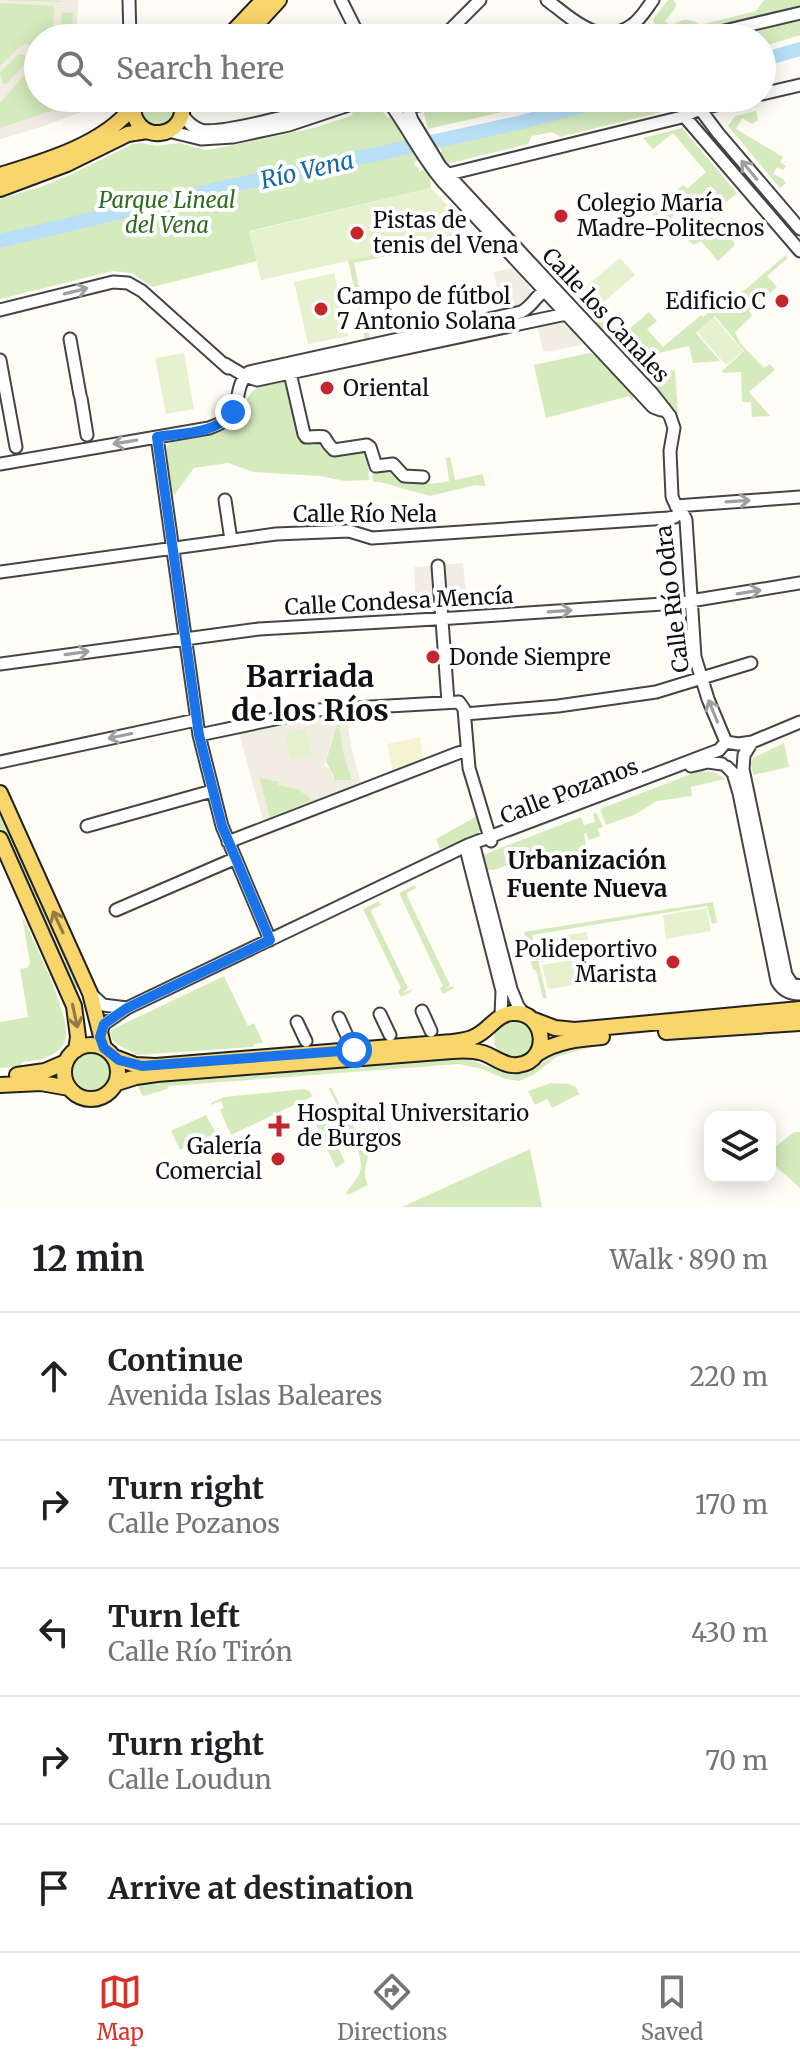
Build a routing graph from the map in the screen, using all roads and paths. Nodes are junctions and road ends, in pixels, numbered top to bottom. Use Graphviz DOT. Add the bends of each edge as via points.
graph roads {
  1 [pos="128,0"];
  2 [pos="263,0"];
  3 [pos="279,0"];
  4 [pos="480,0"];
  5 [pos="490,0"];
  6 [pos="547,0"];
  7 [pos="555,0"];
  8 [pos="647,0"];
  9 [pos="653,0"];
  10 [pos="340,1"];
  11 [pos="800,13"];
  12 [pos="129,24"];
  13 [pos="240,24"];
  14 [pos="257,24"];
  15 [pos="352,24"];
  16 [pos="456,24"];
  17 [pos="467,24"];
  18 [pos="579,24"];
  19 [pos="590,24"];
  20 [pos="621,24"];
  21 [pos="633,24"];
  22 [pos="754,24"];
  23 [pos="800,85"];
  24 [pos="776,91"];
  25 [pos="126,112"];
  26 [pos="135,112"];
  27 [pos="181,112"];
  28 [pos="184,112"];
  29 [pos="302,112"];
  30 [pos="328,112"];
  31 [pos="398,112"];
  32 [pos="409,112"];
  33 [pos="693,112"];
  34 [pos="702,112"];
  35 [pos="684,116"];
  36 [pos="147,131"];
  37 [pos="168,131"];
  38 [pos="415,132"];
  39 [pos="428,156"];
  40 [pos="508,159"];
  41 [pos="434,172"];
  42 [pos="511,172"];
  43 [pos="0,175"];
  44 [pos="448,175"];
  45 [pos="0,189"];
  46 [pos="794,242"];
  47 [pos="553,299"];
  48 [pos="0,310"];
  49 [pos="70,339"];
  50 [pos="597,341"];
  51 [pos="385,347"];
  52 [pos="339,356"];
  53 [pos="1,364"];
  54 [pos="225,364"];
  55 [pos="290,373"];
  56 [pos="245,376"];
  57 [pos="240,394"];
  58 [pos="664,408"];
  59 [pos="87,435"];
  60 [pos="157,437"];
  61 [pos="16,447"];
  62 [pos="670,449"];
  63 [pos="0,464"];
  64 [pos="423,477"];
  65 [pos="800,497"];
  66 [pos="225,500"];
  67 [pos="678,508"];
  68 [pos="231,540"];
  69 [pos="172,548"];
  70 [pos="438,566"];
  71 [pos="0,572"];
  72 [pos="800,583"];
  73 [pos="691,601"];
  74 [pos="443,619"];
  75 [pos="185,639"];
  76 [pos="751,663"];
  77 [pos="0,664"];
  78 [pos="702,679"];
  79 [pos="448,702"];
  80 [pos="465,714"];
  81 [pos="196,720"];
  82 [pos="800,722"];
  83 [pos="199,735"];
  84 [pos="734,750"];
  85 [pos="466,751"];
  86 [pos="0,762"];
  87 [pos="724,766"];
  88 [pos="212,791"];
  89 [pos="0,793"];
  90 [pos="87,826"];
  91 [pos="0,839"];
  92 [pos="491,840"];
  93 [pos="228,842"];
  94 [pos="470,849"];
  95 [pos="5,858"];
  96 [pos="234,859"];
  97 [pos="478,878"];
  98 [pos="116,910"];
  99 [pos="270,940"];
  100 [pos="776,954"];
  101 [pos="793,987"];
  102 [pos="90,993"];
  103 [pos="127,1008"];
  104 [pos="422,1011"];
  105 [pos="380,1014"];
  106 [pos="797,1016"];
  107 [pos="528,1017"];
  108 [pos="339,1018"];
  109 [pos="497,1020"];
  110 [pos="297,1022"];
  111 [pos="673,1027"];
  112 [pos="431,1031"];
  113 [pos="390,1035"];
  114 [pos="348,1038"];
  115 [pos="306,1041"];
  116 [pos="106,1048"];
  117 [pos="537,1054"];
  118 [pos="71,1056"];
  119 [pos="497,1059"];
  120 [pos="0,1077"];
  121 [pos="117,1083"];
  122 [pos="0,1085"];
  123 [pos="69,1088"];
  1 -- 12 [label="street"];
  2 -- 13 [label="main road"];
  3 -- 14 [label="main road"];
  4 -- 16 [label="street"];
  5 -- 17 [label="street"];
  6 -- 18 [label="street"];
  7 -- 19 [label="street"];
  8 -- 20 [label="street"];
  9 -- 21 [label="street"];
  10 -- 15 [label="street"];
  11 -- 22 [label="street"];
  23 -- 24 [label="street"];
  25 -- 43 [label="main road" via="83,143"];
  26 -- 36 [label="main road"];
  27 -- 37 [label="main road"];
  28 -- 29 [label="street" via="195,127 215,131"];
  30 -- 37 [label="street" via="233,137 201,139"];
  31 -- 38 [label="street, Calle los Canales"];
  32 -- 38 [label="street, Calle los Canales"];
  33 -- 35 [label="street"];
  46 -- 34 [label="street, one-way"];
  35 -- 40 [label="street"];
  35 -- 46 [label="street"];
  36 -- 37 [label="main road"];
  36 -- 45 [label="main road" via="128,134"];
  38 -- 39 [label="street, Calle los Canales"];
  39 -- 41 [label="street, Calle los Canales"];
  39 -- 44 [label="street, Calle los Canales"];
  40 -- 42 [label="street"];
  40 -- 44 [label="street"];
  41 -- 44 [label="street"];
  41 -- 47 [label="street, Calle los Canales"];
  44 -- 47 [label="street, Calle los Canales"];
  47 -- 50 [label="street, Calle los Canales"];
  47 -- 50 [label="street, Calle los Canales"];
  47 -- 51 [label="street"];
  47 -- 51 [label="street" via="544,317"];
  48 -- 54 [label="street, one-way" via="120,281 136,287"];
  49 -- 59 [label="street"];
  50 -- 58 [label="street, Calle los Canales"];
  50 -- 58 [label="street, Calle los Canales" via="645,399 655,409"];
  51 -- 52 [label="street"];
  52 -- 55 [label="street"];
  52 -- 56 [label="street"];
  53 -- 61 [label="street"];
  54 -- 56 [label="street"];
  54 -- 57 [label="street"];
  55 -- 56 [label="street" via="257,380"];
  55 -- 64 [label="street" via="306,437 322,435 334,450 367,445 376,466 393,464 404,476"];
  56 -- 57 [label="street"];
  57 -- 60 [label="street" via="223,423"];
  58 -- 62 [label="street, Calle los Canales" via="674,428"];
  60 -- 63 [label="street, one-way"];
  60 -- 69 [label="street"];
  62 -- 67 [label="street, Calle Río Odra" via="672,496"];
  67 -- 65 [label="street, Calle Río Nela, one-way"];
  66 -- 68 [label="street"];
  67 -- 68 [label="street, Calle Río Nela" via="672,517 436,534 372,538 349,531"];
  67 -- 73 [label="street, Calle Río Odra" via="686,520"];
  68 -- 69 [label="street, Calle Río Nela"];
  69 -- 71 [label="street, Calle Río Nela"];
  69 -- 75 [label="street"];
  70 -- 74 [label="street"];
  73 -- 72 [label="street, Calle Condesa Mencía, one-way"];
  74 -- 73 [label="street, Calle Condesa Mencía, one-way"];
  73 -- 78 [label="street, Calle Río Odra"];
  74 -- 75 [label="street, Calle Condesa Mencía" via="259,629"];
  74 -- 79 [label="street"];
  77 -- 75 [label="street, Calle Condesa Mencía, one-way"];
  75 -- 81 [label="street"];
  76 -- 78 [label="street"];
  78 -- 80 [label="street" via="636,695"];
  84 -- 78 [label="street, Calle Río Odra, one-way"];
  79 -- 80 [label="street" via="461,704"];
  79 -- 83 [label="street" via="318,710"];
  80 -- 85 [label="street"];
  81 -- 83 [label="street"];
  81 -- 86 [label="street, one-way"];
  82 -- 84 [label="street"];
  83 -- 88 [label="street"];
  84 -- 87 [label="street" via="718,758"];
  84 -- 87 [label="street, Calle Pozanos" via="738,766"];
  84 -- 92 [label="street, Calle Pozanos"];
  84 -- 100 [label="street" via="743,769"];
  85 -- 92 [label="street"];
  85 -- 93 [label="street"];
  87 -- 92 [label="street, Calle Pozanos" via="697,764"];
  87 -- 100 [label="street" via="733,773 739,793"];
  88 -- 90 [label="street"];
  88 -- 93 [label="street"];
  102 -- 89 [label="main road, one-way"];
  91 -- 95 [label="main road"];
  92 -- 94 [label="street, Calle Pozanos"];
  93 -- 96 [label="street"];
  94 -- 97 [label="street"];
  94 -- 99 [label="street, Calle Pozanos"];
  95 -- 118 [label="main road, one-way" via="74,1006 78,1037"];
  96 -- 98 [label="street"];
  96 -- 99 [label="street"];
  97 -- 107 [label="street" via="511,989"];
  97 -- 109 [label="street" via="502,991"];
  99 -- 103 [label="street, Calle Pozanos"];
  100 -- 101 [label="street"];
  102 -- 103 [label="street" via="103,1005"];
  102 -- 116 [label="main road"];
  103 -- 116 [label="street, Calle Pozanos" via="104,1024"];
  104 -- 112 [label="street"];
  105 -- 113 [label="street"];
  106 -- 111 [label="main road"];
  107 -- 109 [label="main road" via="514,1013"];
  107 -- 111 [label="main road" via="575,1030"];
  107 -- 117 [label="main road" via="538,1025 541,1037"];
  108 -- 114 [label="street"];
  109 -- 116 [label="main road" via="473,1037 434,1044 156,1066 135,1065"];
  109 -- 119 [label="main road" via="488,1042"];
  110 -- 115 [label="street"];
  111 -- 117 [label="main road" via="572,1040"];
  116 -- 118 [label="main road" via="91,1045"];
  116 -- 121 [label="main road" via="118,1068"];
  117 -- 119 [label="main road" via="521,1065"];
  118 -- 120 [label="main road" via="45,1071"];
  118 -- 123 [label="main road" via="65,1077"];
  119 -- 121 [label="main road" via="452,1051 157,1074"];
  121 -- 123 [label="main road" via="107,1095 93,1099"];
  122 -- 123 [label="main road"];
}
